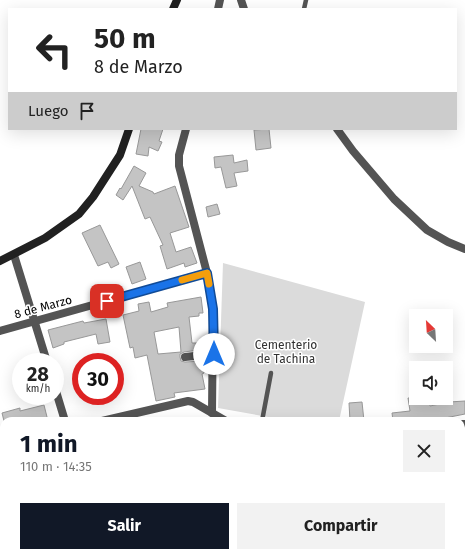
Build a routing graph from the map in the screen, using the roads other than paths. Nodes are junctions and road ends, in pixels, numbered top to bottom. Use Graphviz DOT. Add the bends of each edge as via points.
graph roads {
  1 [pos="129,130"];
  2 [pos="186,130"];
  3 [pos="338,130"];
  4 [pos="465,249"];
  5 [pos="14,255"];
  6 [pos="0,261"];
  7 [pos="207,273"];
  8 [pos="36,321"];
  9 [pos="0,331"];
  10 [pos="45,353"];
  11 [pos="214,354"];
  12 [pos="185,357"];
  13 [pos="271,373"];
  14 [pos="60,405"];
  15 [pos="212,413"];
  16 [pos="64,417"];
  17 [pos="119,417"];
  18 [pos="219,417"];
  19 [pos="263,417"];
  1 -- 5 [label="main road" via="120,155 93,197 78,214 45,238"];
  2 -- 7 [label="street" via="179,166"];
  3 -- 4 [label="street" via="394,199 427,230"];
  5 -- 6 [label="main road"];
  5 -- 8 [label="street"];
  7 -- 8 [label="street, 8 de Marzo"];
  7 -- 11 [label="street" via="213,309"];
  8 -- 9 [label="street, 8 de Marzo"];
  8 -- 10 [label="street"];
  11 -- 12 [label="street"];
  11 -- 15 [label="street"];
  13 -- 19 [label="lane"];
  14 -- 16 [label="street"];
  15 -- 17 [label="street" via="188,401"];
  15 -- 18 [label="street"];
}
